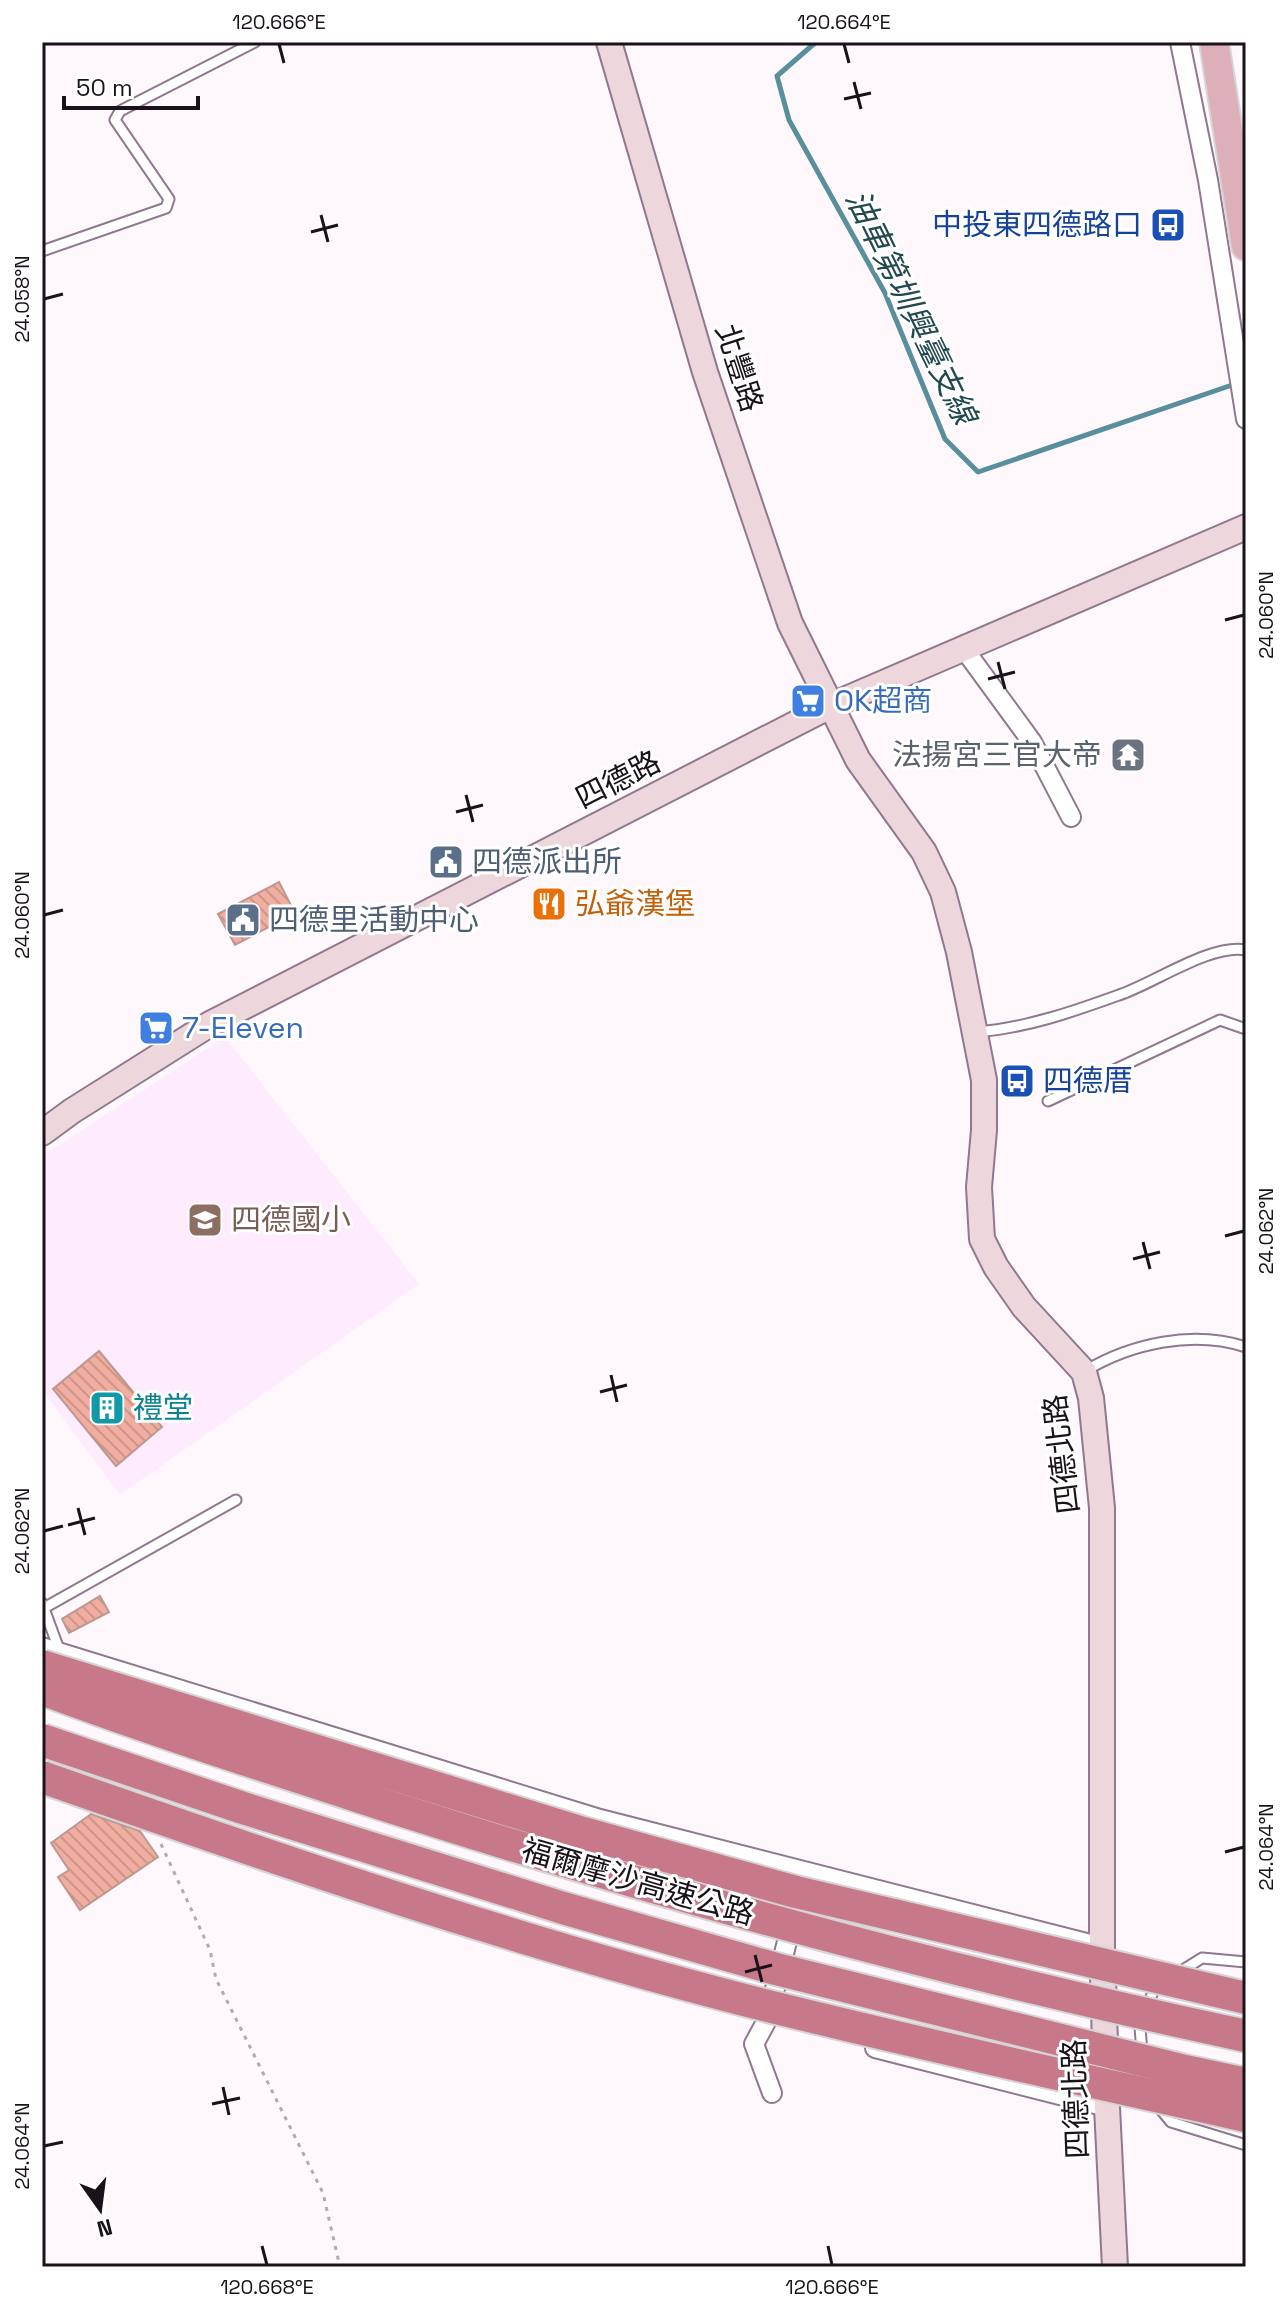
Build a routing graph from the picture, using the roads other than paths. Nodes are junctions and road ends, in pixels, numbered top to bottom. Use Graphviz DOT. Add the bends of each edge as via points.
graph roads {
  1 [pos="255,42"];
  2 [pos="609,42"];
  3 [pos="1180,42"];
  4 [pos="1214,42"];
  5 [pos="1246,246"];
  6 [pos="42,251"];
  7 [pos="1246,419"];
  8 [pos="1246,527"];
  9 [pos="964,649"];
  10 [pos="830,706"];
  11 [pos="1071,817"];
  12 [pos="1246,950"];
  13 [pos="1246,1029"];
  14 [pos="975,1032"];
  15 [pos="1048,1101"];
  16 [pos="42,1133"];
  17 [pos="1246,1347"];
  18 [pos="1084,1372"];
  19 [pos="236,1500"];
  20 [pos="43,1606"];
  21 [pos="48,1655"];
  22 [pos="42,1689"];
  23 [pos="42,1740"];
  24 [pos="42,1777"];
  25 [pos="42,1784"];
  26 [pos="805,1871"];
  27 [pos="1102,1947"];
  28 [pos="1246,1962"];
  29 [pos="1246,1998"];
  30 [pos="767,2020"];
  31 [pos="1105,2022"];
  32 [pos="1140,2027"];
  33 [pos="1246,2036"];
  34 [pos="1145,2076"];
  35 [pos="1246,2084"];
  36 [pos="1149,2087"];
  37 [pos="772,2093"];
  38 [pos="1107,2107"];
  39 [pos="1246,2116"];
  40 [pos="1246,2145"];
  41 [pos="1115,2267"];
  1 -- 6 [label="lane" via="120,111 115,120 169,199 166,208"];
  2 -- 10 [label="street, 北豐路" via="705,372 790,623"];
  3 -- 7 [label="street"];
  4 -- 5 [label="main road"];
  8 -- 9 [label="street, 四德路"];
  9 -- 10 [label="street, 四德路"];
  9 -- 11 [label="street" via="1032,742"];
  10 -- 14 [label="street, 四德北路" via="858,760 924,852 943,892"];
  10 -- 16 [label="street, 四德路" via="210,1024"];
  12 -- 14 [label="lane" via="1214,954 1046,1020"];
  13 -- 15 [label="lane" via="1220,1020"];
  14 -- 18 [label="street, 四德北路" via="984,1080 982,1239 1024,1307"];
  17 -- 18 [label="lane" via="1223,1340 1136,1346"];
  18 -- 27 [label="street, 四德北路" via="1102,1508"];
  19 -- 20 [label="lane"];
  20 -- 21 [label="lane"];
  21 -- 26 [label="street" via="600,1819"];
  21 -- 29 [label="highway, bridge" via="583,1833 796,1892"];
  22 -- 33 [label="highway, 福爾摩沙高速公路, bridge" via="575,1866 788,1926"];
  23 -- 35 [label="highway, 福爾摩沙高速公路, bridge" via="578,1913 776,1969"];
  24 -- 39 [label="highway, bridge" via="221,1840 563,1948 766,2005"];
  25 -- 30 [label="street" via="154,1830"];
  26 -- 27 [label="street"];
  26 -- 30 [label="street"];
  27 -- 31 [label="street, 四德北路"];
  28 -- 32 [label="lane" via="1202,1958 1154,1989"];
  30 -- 37 [label="street" via="754,2044"];
  30 -- 38 [label="street"];
  31 -- 32 [label="street"];
  31 -- 38 [label="street, 四德北路"];
  32 -- 34 [label="lane"];
  36 -- 40 [label="lane" via="1171,2122"];
  38 -- 41 [label="street, 四德北路"];
}
